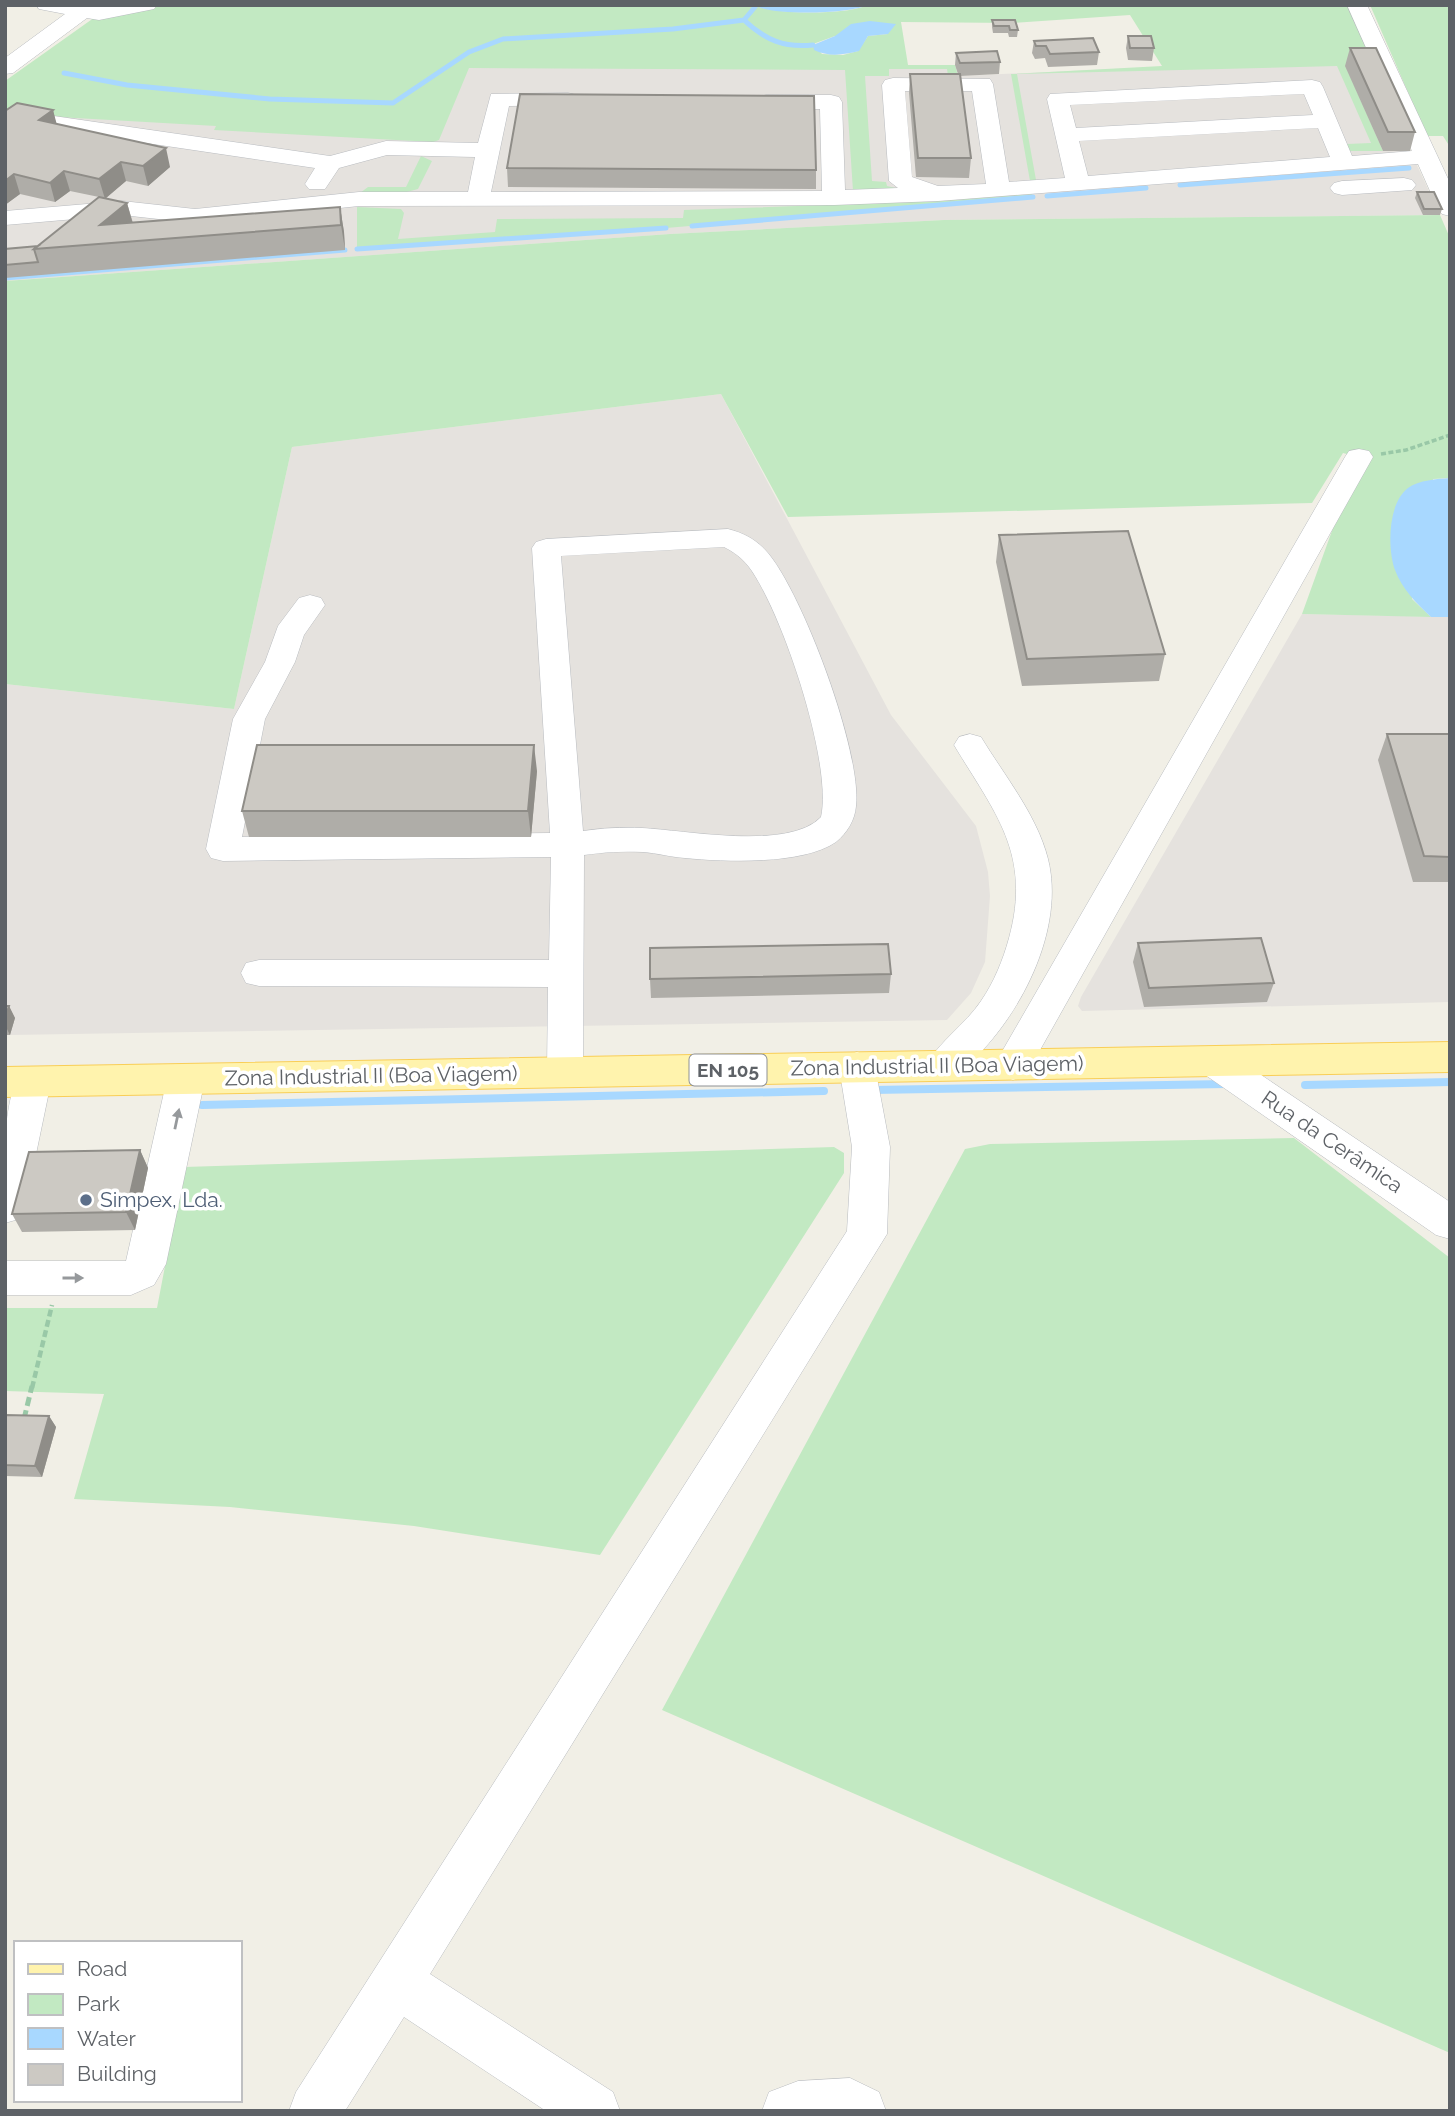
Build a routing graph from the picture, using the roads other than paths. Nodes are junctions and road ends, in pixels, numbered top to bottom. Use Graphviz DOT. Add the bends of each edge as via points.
graph roads {
  1 [pos="46,5"];
  2 [pos="147,5"];
  3 [pos="1357,5"];
  4 [pos="88,9"];
  5 [pos="5,68"];
  6 [pos="596,100"];
  7 [pos="748,102"];
  8 [pos="26,119"];
  9 [pos="1326,121"];
  10 [pos="1067,135"];
  11 [pos="488,150"];
  12 [pos="1426,157"];
  13 [pos="330,163"];
  14 [pos="1344,163"];
  15 [pos="1078,184"];
  16 [pos="1404,185"];
  17 [pos="1157,187"];
  18 [pos="1323,189"];
  19 [pos="999,190"];
  20 [pos="1296,190"];
  21 [pos="937,194"];
  22 [pos="478,198"];
  23 [pos="834,198"];
  24 [pos="1048,201"];
  25 [pos="305,205"];
  26 [pos="1450,209"];
  27 [pos="5,218"];
  28 [pos="1359,457"];
  29 [pos="310,605"];
  30 [pos="970,745"];
  31 [pos="567,845"];
  32 [pos="259,973"];
  33 [pos="566,974"];
  34 [pos="1450,1057"];
  35 [pos="1214,1062"];
  36 [pos="1013,1065"];
  37 [pos="944,1066"];
  38 [pos="857,1067"];
  39 [pos="565,1072"];
  40 [pos="186,1079"];
  41 [pos="19,1082"];
  42 [pos="5,1207"];
  43 [pos="1450,1223"];
  44 [pos="5,1278"];
  45 [pos="396,1982"];
  46 [pos="315,2111"];
  47 [pos="594,2111"];
  48 [pos="788,2111"];
  49 [pos="860,2111"];
  1 -- 4 [label="street"];
  2 -- 4 [label="street" via="99,14"];
  3 -- 12 [label="street"];
  4 -- 5 [label="street"];
  6 -- 11 [label="street" via="499,99"];
  7 -- 23 [label="street" via="831,102"];
  8 -- 13 [label="street"];
  9 -- 10 [label="street"];
  9 -- 10 [label="street" via="1312,87 1058,99"];
  9 -- 14 [label="street"];
  10 -- 15 [label="street"];
  11 -- 13 [label="street" via="386,148"];
  11 -- 22 [label="street"];
  12 -- 14 [label="street"];
  12 -- 26 [label="street"];
  13 -- 25 [label="street"];
  14 -- 17 [label="street"];
  15 -- 17 [label="street"];
  15 -- 19 [label="street"];
  16 -- 18 [label="street"];
  17 -- 20 [label="street"];
  17 -- 24 [label="street"];
  19 -- 21 [label="street"];
  19 -- 21 [label="street" via="982,84 893,85 901,181"];
  21 -- 23 [label="street"];
  22 -- 23 [label="street"];
  22 -- 25 [label="street" via="359,199"];
  25 -- 27 [label="street" via="195,216 122,208"];
  28 -- 36 [label="street"];
  29 -- 31 [label="street" via="289,633 280,662 249,719 223,849"];
  30 -- 37 [label="street" via="1031,859 1034,898 1010,984 984,1025"];
  31 -- 31 [label="street" via="547,753 546,548 728,538 746,547 775,589 803,649 835,759 838,817 828,831 790,843 716,848 609,839"];
  31 -- 33 [label="street"];
  32 -- 33 [label="street"];
  33 -- 39 [label="street"];
  34 -- 35 [label="main road, Zona Industrial II (Boa Viagem) / EN 105"];
  35 -- 36 [label="main road, Zona Industrial II (Boa Viagem) / EN 105"];
  35 -- 43 [label="street, Rua da Cerâmica"];
  36 -- 37 [label="main road, Zona Industrial II (Boa Viagem) / EN 105"];
  37 -- 38 [label="main road, Zona Industrial II (Boa Viagem) / EN 105"];
  38 -- 39 [label="main road, Zona Industrial II (Boa Viagem) / EN 105"];
  38 -- 45 [label="street" via="871,1147 867,1234"];
  39 -- 40 [label="main road, Zona Industrial II (Boa Viagem) / EN 105"];
  40 -- 41 [label="main road, Zona Industrial II (Boa Viagem) / EN 105"];
  44 -- 40 [label="street, one-way" via="131,1278 140,1273 146,1265"];
  41 -- 42 [label="street"];
  45 -- 46 [label="street"];
  45 -- 47 [label="street"];
  48 -- 49 [label="street" via="850,2104"];
}
